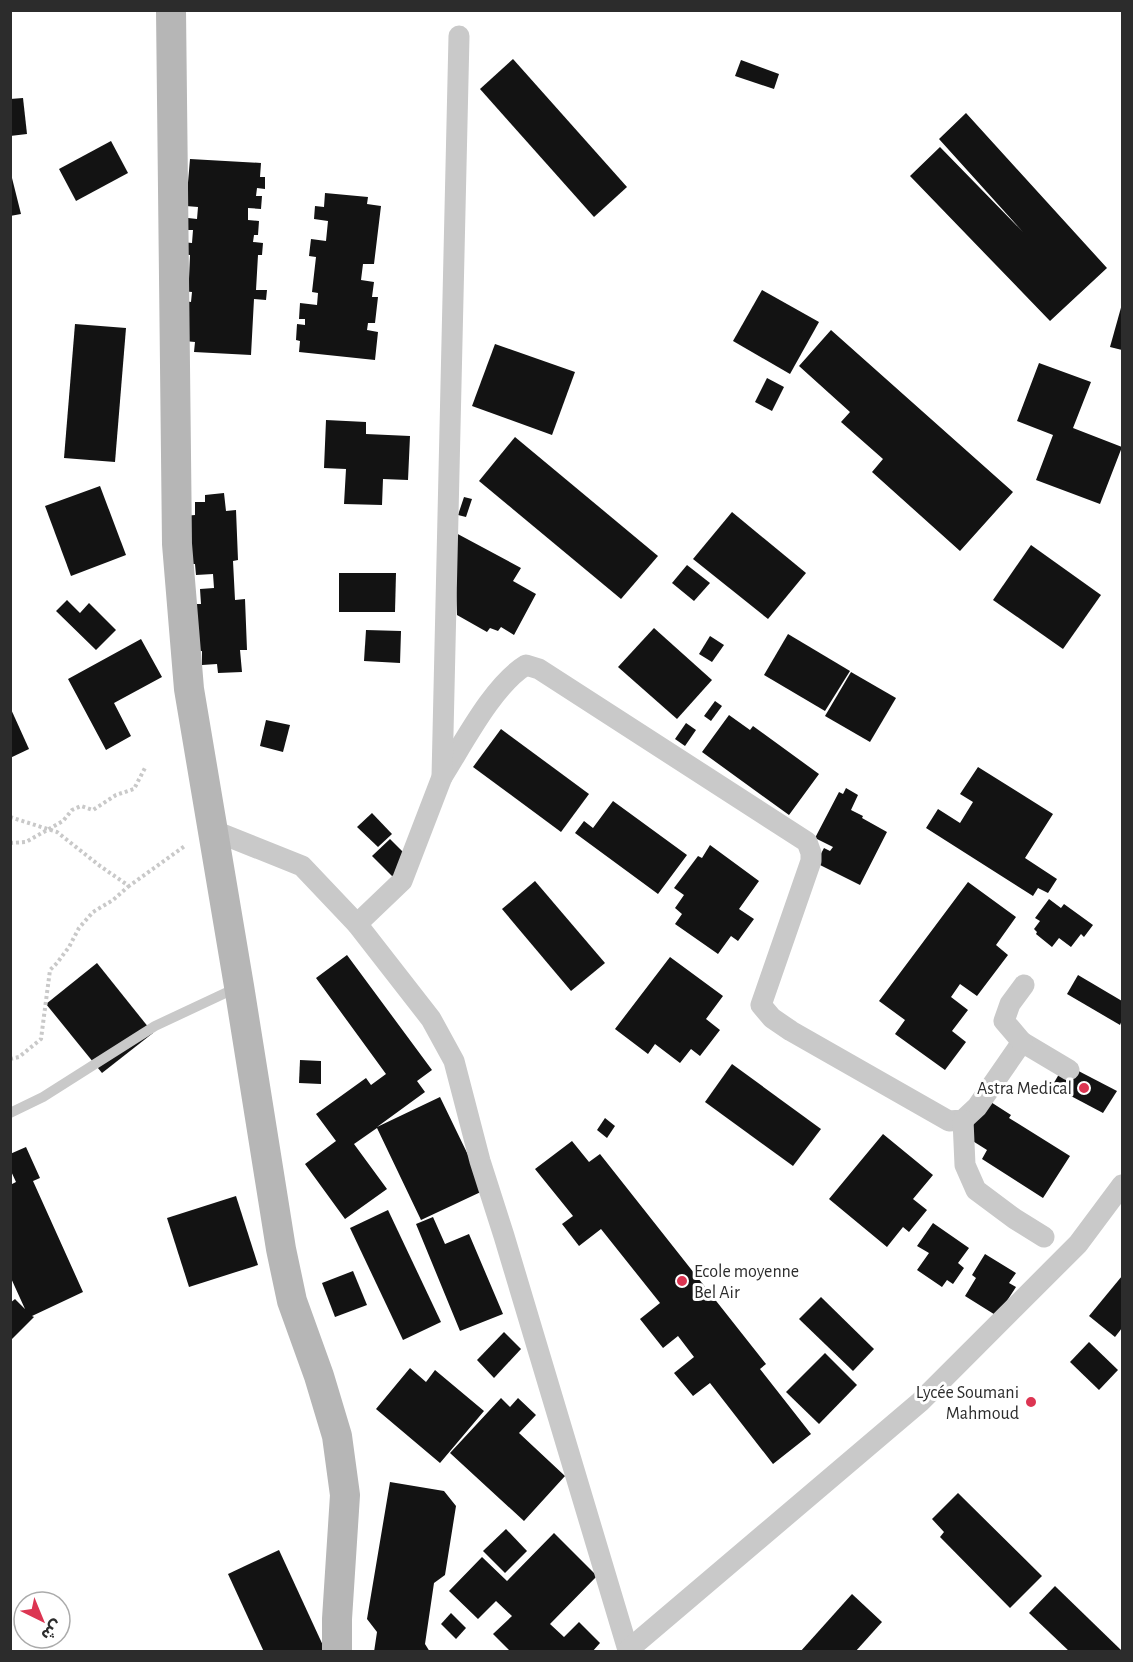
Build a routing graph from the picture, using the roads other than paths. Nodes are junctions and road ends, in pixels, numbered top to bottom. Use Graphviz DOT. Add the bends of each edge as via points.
graph roads {
  1 [pos="171,10"];
  2 [pos="459,36"];
  3 [pos="442,777"];
  4 [pos="212,830"];
  5 [pos="357,924"];
  6 [pos="1024,985"];
  7 [pos="239,986"];
  8 [pos="1022,1042"];
  9 [pos="1069,1070"];
  10 [pos="10,1113"];
  11 [pos="963,1120"];
  12 [pos="1122,1185"];
  13 [pos="1044,1237"];
  14 [pos="628,1651"];
  15 [pos="337,1652"];
  1 -- 4 [label="main road" via="177,543 189,689"];
  2 -- 3 [label="street"];
  3 -- 5 [label="street" via="402,881"];
  3 -- 11 [label="street" via="506,681 526,665 539,669 807,842 811,861 761,1005 791,1031 939,1116 949,1121"];
  4 -- 5 [label="street" via="302,866"];
  4 -- 7 [label="main road"];
  5 -- 14 [label="street" via="431,1019 454,1061 480,1161"];
  6 -- 8 [label="street" via="1010,1004 1004,1021"];
  7 -- 10 [label="lane" via="155,1026 43,1097"];
  7 -- 15 [label="main road" via="292,1301 337,1436 345,1495"];
  8 -- 9 [label="street"];
  8 -- 11 [label="street" via="984,1098"];
  11 -- 13 [label="street" via="965,1165 976,1190"];
  12 -- 14 [label="street" via="1078,1244 920,1402"];
}
